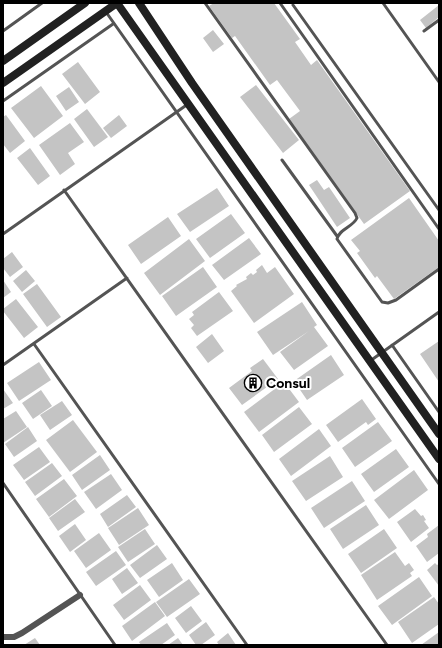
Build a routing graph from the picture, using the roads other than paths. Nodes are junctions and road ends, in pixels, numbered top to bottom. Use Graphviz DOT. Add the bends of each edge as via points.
graph roads {
  1 [pos="42,3"];
  2 [pos="85,3"];
  3 [pos="117,3"];
  4 [pos="139,3"];
  5 [pos="205,3"];
  6 [pos="280,3"];
  7 [pos="383,3"];
  8 [pos="293,5"];
  9 [pos="106,12"];
  10 [pos="439,20"];
  11 [pos="113,24"];
  12 [pos="3,31"];
  13 [pos="424,31"];
  14 [pos="3,61"];
  15 [pos="192,82"];
  16 [pos="439,82"];
  17 [pos="3,83"];
  18 [pos="179,91"];
  19 [pos="3,101"];
  20 [pos="188,104"];
  21 [pos="176,112"];
  22 [pos="282,160"];
  23 [pos="64,190"];
  24 [pos="439,210"];
  25 [pos="439,229"];
  26 [pos="3,234"];
  27 [pos="337,236"];
  28 [pos="439,269"];
  29 [pos="126,278"];
  30 [pos="439,312"];
  31 [pos="34,344"];
  32 [pos="392,345"];
  33 [pos="382,352"];
  34 [pos="370,361"];
  35 [pos="3,366"];
  36 [pos="439,412"];
  37 [pos="439,434"];
  38 [pos="439,459"];
  39 [pos="3,483"];
  40 [pos="439,484"];
  41 [pos="80,594"];
  42 [pos="3,637"];
  43 [pos="115,645"];
  44 [pos="246,645"];
  45 [pos="387,645"];
  1 -- 12 [label="lane"];
  2 -- 14 [label="street"];
  3 -- 9 [label="street"];
  3 -- 18 [label="street"];
  4 -- 15 [label="street"];
  5 -- 27 [label="lane" via="355,213 355,222"];
  6 -- 25 [label="lane"];
  7 -- 16 [label="lane"];
  8 -- 24 [label="lane"];
  9 -- 11 [label="lane"];
  9 -- 17 [label="street"];
  10 -- 13 [label="lane"];
  11 -- 19 [label="lane"];
  11 -- 21 [label="lane"];
  15 -- 18 [label="street"];
  15 -- 33 [label="street"];
  18 -- 20 [label="street"];
  20 -- 21 [label="lane"];
  20 -- 34 [label="street"];
  21 -- 23 [label="lane"];
  21 -- 40 [label="lane"];
  22 -- 27 [label="lane"];
  23 -- 26 [label="lane"];
  23 -- 29 [label="lane"];
  27 -- 28 [label="lane" via="382,302 388,304"];
  29 -- 31 [label="lane"];
  29 -- 45 [label="lane"];
  30 -- 32 [label="lane"];
  31 -- 35 [label="lane"];
  31 -- 44 [label="lane"];
  32 -- 33 [label="lane"];
  32 -- 36 [label="lane"];
  33 -- 34 [label="lane"];
  33 -- 37 [label="street"];
  34 -- 38 [label="street"];
  39 -- 41 [label="lane"];
  41 -- 42 [label="street" via="22,633 14,637"];
  41 -- 43 [label="lane"];
}
